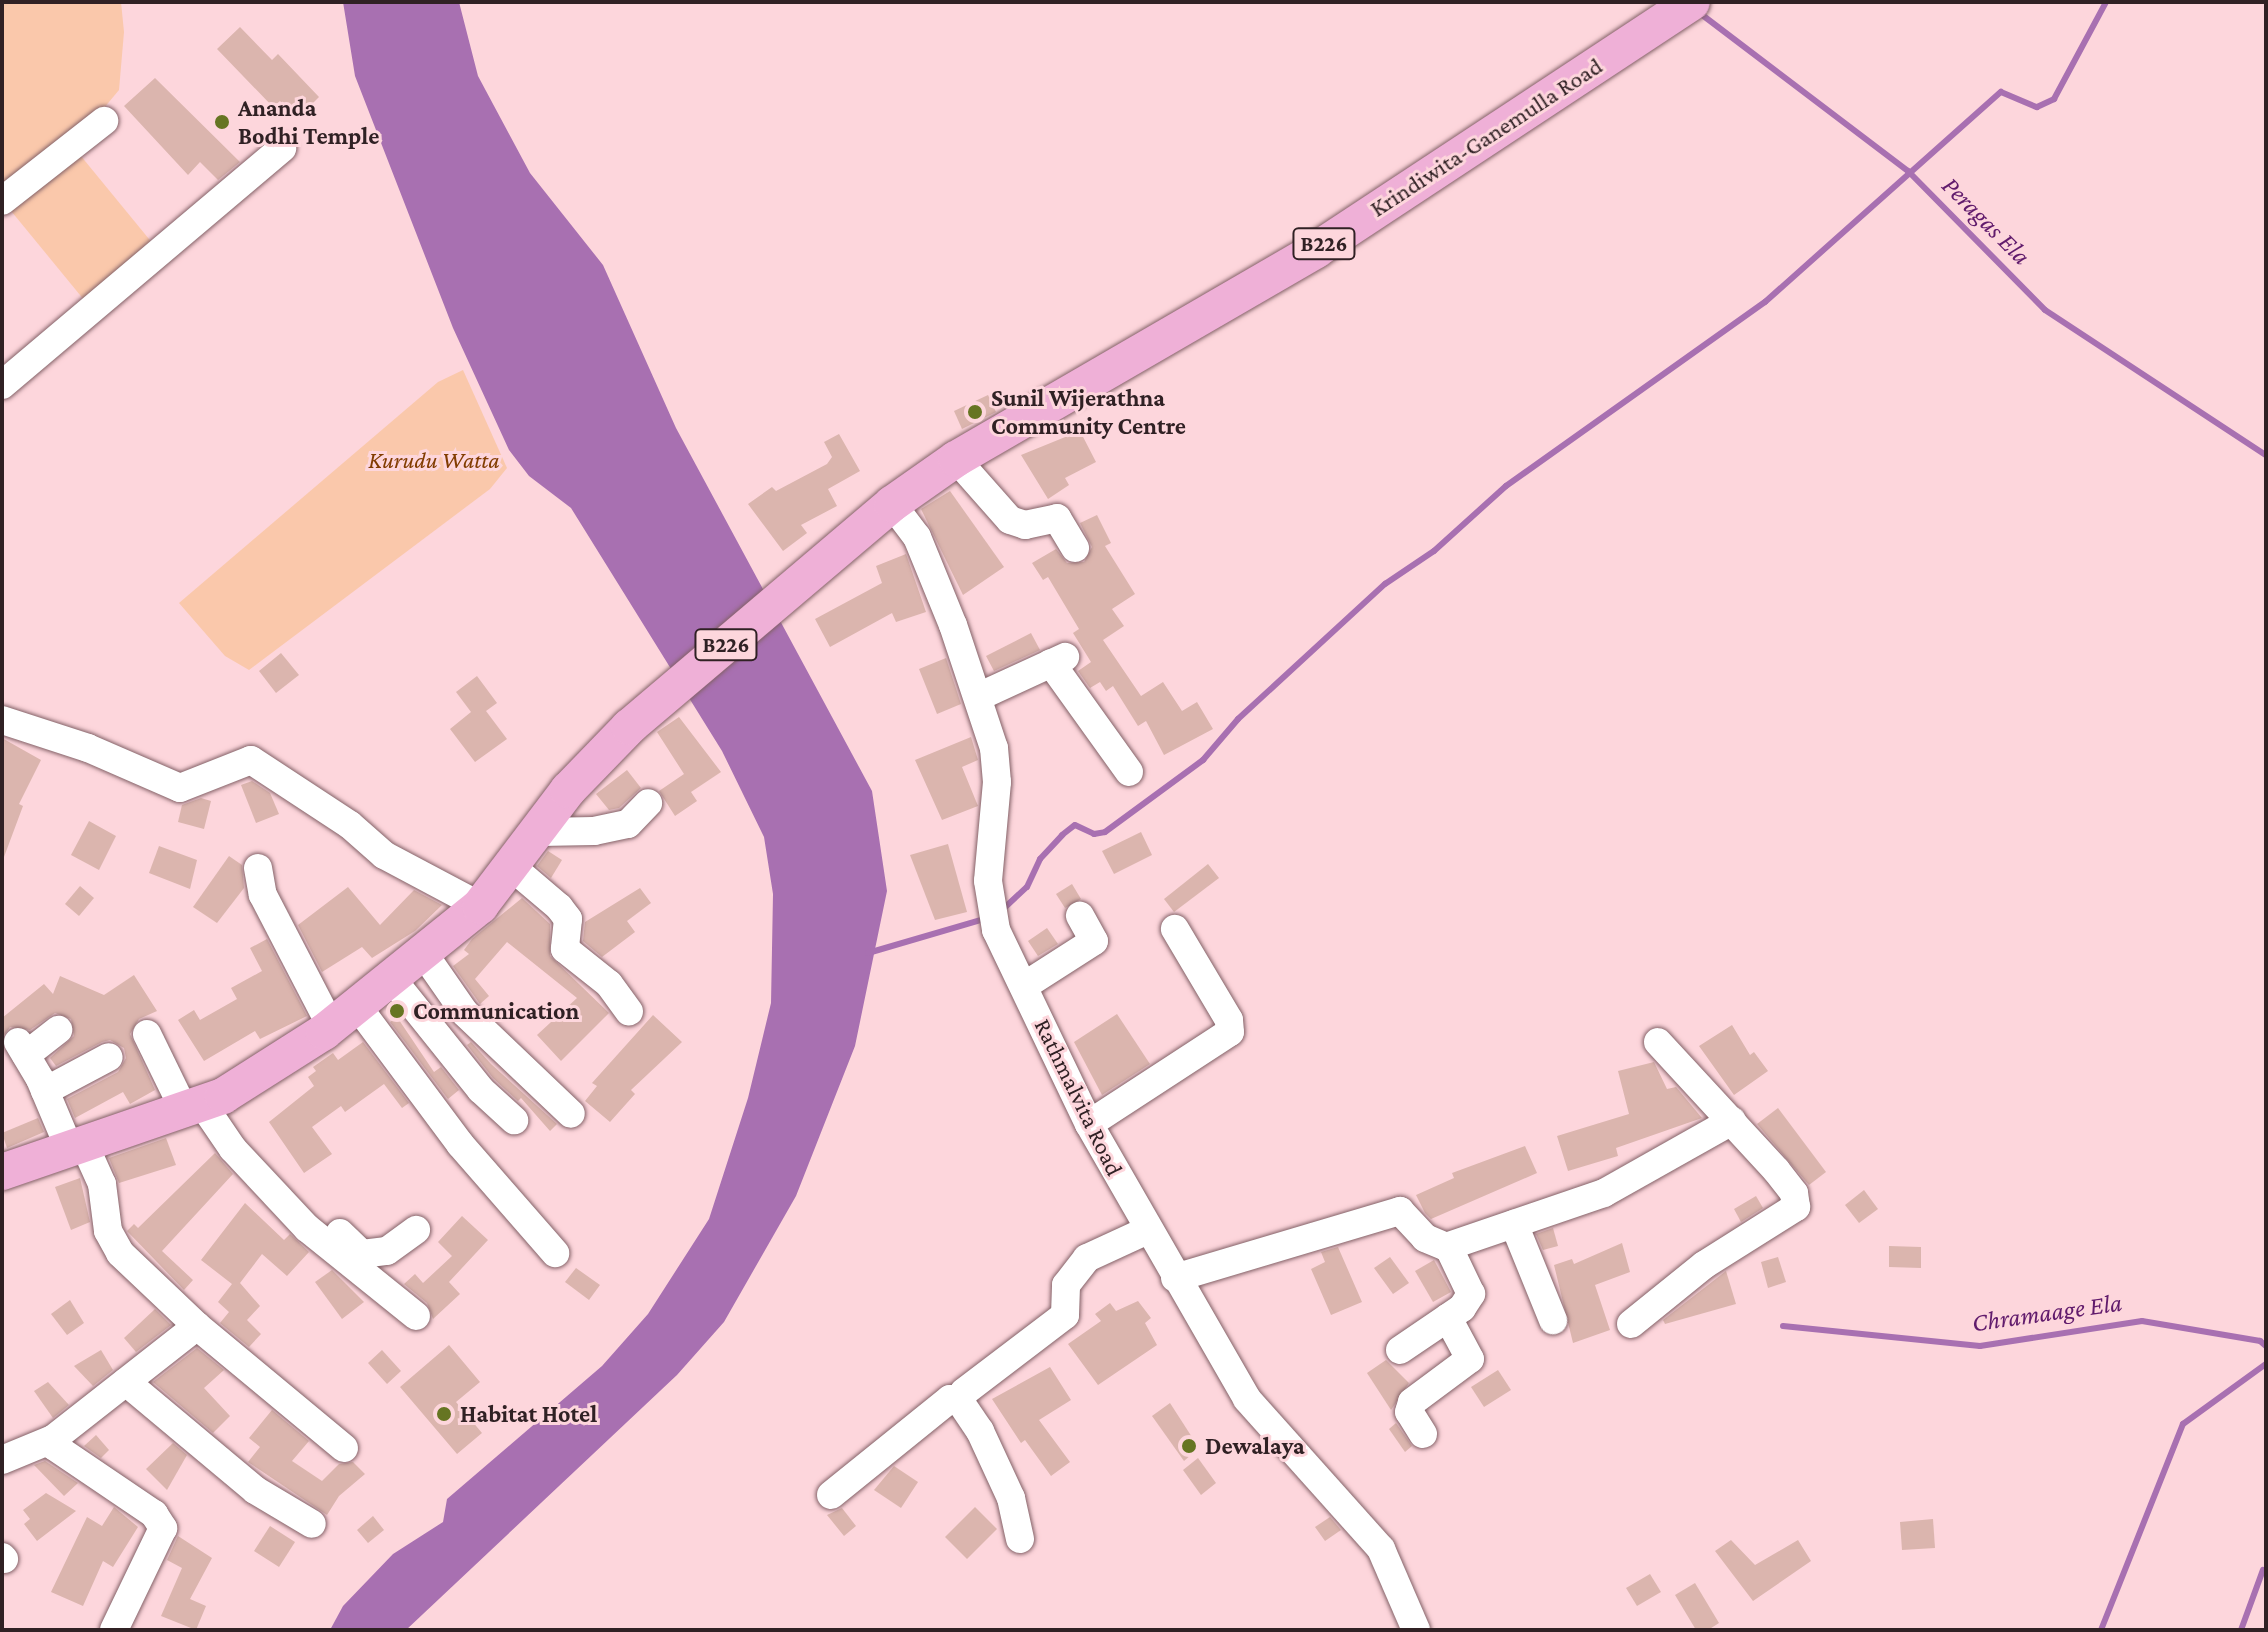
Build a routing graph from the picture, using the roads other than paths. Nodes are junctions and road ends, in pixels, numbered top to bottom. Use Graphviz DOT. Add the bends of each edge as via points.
graph roads {
  1 [pos="1686,6"];
  2 [pos="104,121"];
  3 [pos="282,148"];
  4 [pos="2,201"];
  5 [pos="2,385"];
  6 [pos="956,459"];
  7 [pos="892,504"];
  8 [pos="1075,548"];
  9 [pos="978,697"];
  10 [pos="2,720"];
  11 [pos="1129,772"];
  12 [pos="648,803"];
  13 [pos="540,832"];
  14 [pos="258,868"];
  15 [pos="513,868"];
  16 [pos="480,906"];
  17 [pos="1080,916"];
  18 [pos="1175,929"];
  19 [pos="424,954"];
  20 [pos="392,979"];
  21 [pos="1024,986"];
  22 [pos="629,1012"];
  23 [pos="344,1017"];
  24 [pos="58,1030"];
  25 [pos="147,1034"];
  26 [pos="1658,1042"];
  27 [pos="109,1057"];
  28 [pos="45,1091"];
  29 [pos="204,1104"];
  30 [pos="571,1114"];
  31 [pos="514,1120"];
  32 [pos="1732,1121"];
  33 [pos="1089,1124"];
  34 [pos="77,1147"];
  35 [pos="2,1172"];
  36 [pos="1514,1224"];
  37 [pos="416,1230"];
  38 [pos="1148,1230"];
  39 [pos="1448,1246"];
  40 [pos="555,1253"];
  41 [pos="362,1254"];
  42 [pos="1175,1278"];
  43 [pos="392,1282"];
  44 [pos="416,1316"];
  45 [pos="1448,1318"];
  46 [pos="1553,1320"];
  47 [pos="1631,1324"];
  48 [pos="197,1326"];
  49 [pos="1400,1350"];
  50 [pos="126,1382"];
  51 [pos="961,1403"];
  52 [pos="1423,1434"];
  53 [pos="53,1439"];
  54 [pos="344,1448"];
  55 [pos="3,1461"];
  56 [pos="831,1495"];
  57 [pos="312,1524"];
  58 [pos="1020,1539"];
  59 [pos="114,1630"];
  60 [pos="1416,1630"];
  1 -- 6 [label="main road, Krindiwita-Ganemulla Road / B226" via="1316,250"];
  2 -- 4 [label="street"];
  3 -- 5 [label="street"];
  6 -- 7 [label="main road, Krindiwita-Ganemulla Road / B226"];
  6 -- 8 [label="street" via="1010,520 1025,525 1057,518"];
  7 -- 9 [label="street, Rathmalvita Road" via="917,537"];
  7 -- 13 [label="main road, Krindiwita-Ganemulla Road / B226" via="578,779"];
  9 -- 11 [label="street" via="1058,660"];
  9 -- 21 [label="street, Rathmalvita Road" via="994,748 997,782 988,881 994,920"];
  10 -- 16 [label="street" via="88,748 180,788 251,760 350,825 384,855"];
  12 -- 13 [label="street" via="628,824"];
  13 -- 15 [label="main road, Krindiwita-Ganemulla Road / B226"];
  14 -- 23 [label="street" via="263,895"];
  15 -- 16 [label="main road, Krindiwita-Ganemulla Road / B226"];
  15 -- 22 [label="street" via="559,907 568,919 565,949 609,984"];
  16 -- 19 [label="main road, Krindiwita-Ganemulla Road / B226"];
  17 -- 21 [label="street" via="1094,941"];
  18 -- 33 [label="street" via="1229,1020 1230,1032"];
  19 -- 20 [label="main road, Krindiwita-Ganemulla Road / B226"];
  19 -- 30 [label="street" via="465,1013"];
  20 -- 23 [label="main road, Krindiwita-Ganemulla Road / B226"];
  20 -- 31 [label="street" via="481,1090"];
  21 -- 33 [label="street, Rathmalvita Road"];
  23 -- 29 [label="main road, Krindiwita-Ganemulla Road / B226"];
  23 -- 40 [label="street"];
  24 -- 28 [label="street" via="22,1048"];
  25 -- 29 [label="street"];
  26 -- 32 [label="street"];
  27 -- 28 [label="street"];
  28 -- 34 [label="street"];
  29 -- 34 [label="main road, Krindiwita-Ganemulla Road / B226"];
  29 -- 41 [label="street"];
  29 -- 44 [label="street" via="233,1149 288,1209"];
  32 -- 36 [label="street" via="1604,1193"];
  32 -- 47 [label="street" via="1794,1193 1796,1207 1704,1265"];
  33 -- 38 [label="street, Rathmalvita Road"];
  34 -- 35 [label="main road, Krindiwita-Ganemulla Road / B226"];
  34 -- 48 [label="street" via="102,1184 108,1231 120,1253"];
  36 -- 39 [label="street"];
  36 -- 46 [label="street"];
  37 -- 41 [label="street" via="387,1251"];
  38 -- 42 [label="street, Rathmalvita Road"];
  38 -- 51 [label="street" via="1087,1258 1066,1285 1065,1315 964,1392"];
  39 -- 42 [label="street" via="1425,1238 1400,1211"];
  39 -- 45 [label="street" via="1471,1294"];
  41 -- 43 [label="street"];
  42 -- 60 [label="street, Rathmalvita Road" via="1247,1399 1381,1549"];
  45 -- 49 [label="street"];
  45 -- 52 [label="street" via="1470,1359 1412,1402 1409,1412"];
  48 -- 50 [label="street"];
  48 -- 54 [label="street"];
  50 -- 53 [label="street"];
  50 -- 57 [label="street" via="255,1490"];
  51 -- 56 [label="street" via="950,1399"];
  51 -- 58 [label="street" via="1011,1498"];
  53 -- 55 [label="street"];
  53 -- 59 [label="street" via="55,1447 154,1514 163,1528"];
}
